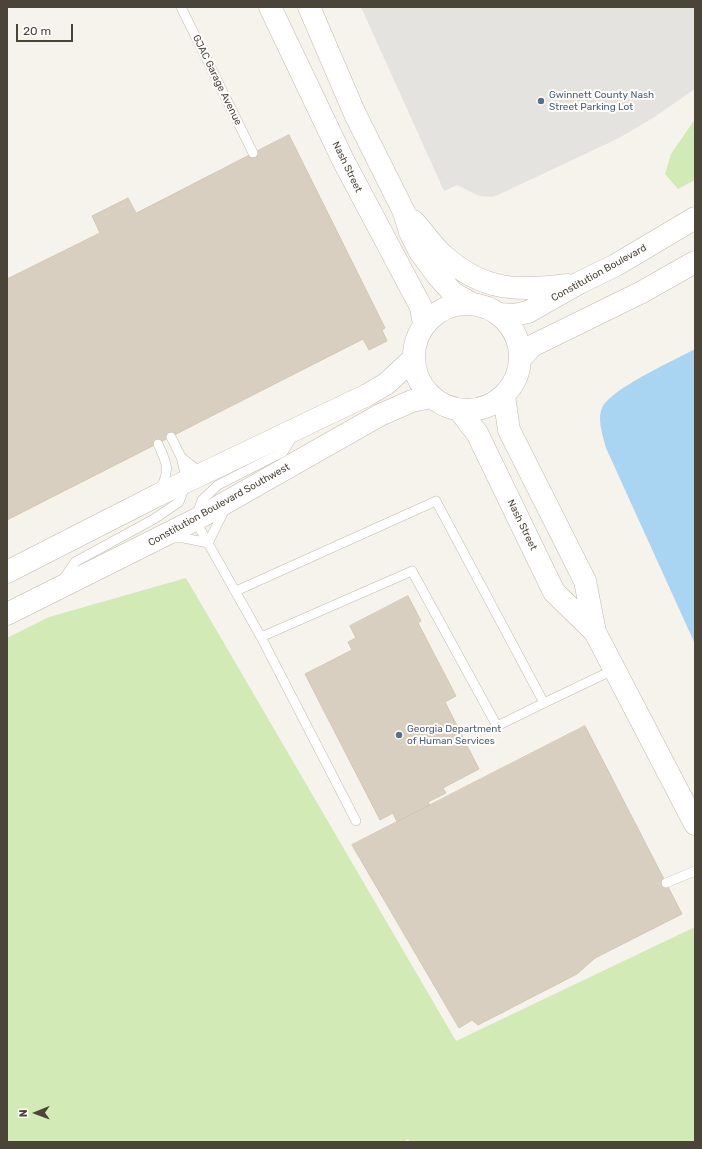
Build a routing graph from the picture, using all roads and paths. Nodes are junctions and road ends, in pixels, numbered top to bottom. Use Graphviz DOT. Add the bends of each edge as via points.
graph roads {
  1 [pos="181,7"];
  2 [pos="270,7"];
  3 [pos="309,7"];
  4 [pos="253,153"];
  5 [pos="404,212"];
  6 [pos="695,218"];
  7 [pos="695,262"];
  8 [pos="579,283"];
  9 [pos="471,303"];
  10 [pos="500,314"];
  11 [pos="424,325"];
  12 [pos="521,358"];
  13 [pos="413,359"];
  14 [pos="504,396"];
  15 [pos="431,397"];
  16 [pos="459,410"];
  17 [pos="298,428"];
  18 [pos="171,437"];
  19 [pos="158,444"];
  20 [pos="181,457"];
  21 [pos="218,466"];
  22 [pos="186,481"];
  23 [pos="158,495"];
  24 [pos="229,501"];
  25 [pos="196,520"];
  26 [pos="158,539"];
  27 [pos="208,543"];
  28 [pos="7,572"];
  29 [pos="55,590"];
  30 [pos="236,591"];
  31 [pos="7,614"];
  32 [pos="595,632"];
  33 [pos="261,637"];
  34 [pos="613,670"];
  35 [pos="544,703"];
  36 [pos="356,821"];
  37 [pos="695,824"];
  38 [pos="695,870"];
  39 [pos="666,883"];
  1 -- 4 [label="lane, GJAC Garage Avenue"];
  2 -- 11 [label="street, Nash Street" via="343,160 421,307"];
  3 -- 5 [label="street" via="355,114"];
  5 -- 8 [label="street" via="443,256 462,270 489,284 516,289"];
  5 -- 9 [label="street" via="413,239 437,275 453,293"];
  6 -- 8 [label="street, Constitution Boulevard" via="616,265"];
  7 -- 12 [label="street" via="642,292 532,346"];
  8 -- 10 [label="street, Constitution Boulevard" via="528,312"];
  9 -- 10 [label="street" via="486,306"];
  9 -- 11 [label="street" via="453,305 437,312"];
  10 -- 12 [label="street" via="511,326 518,341"];
  11 -- 13 [label="street" via="418,336"];
  12 -- 14 [label="street" via="519,372"];
  13 -- 15 [label="street" via="416,374"];
  13 -- 17 [label="street" via="385,385"];
  14 -- 16 [label="street" via="491,405"];
  14 -- 32 [label="street, Nash Street" via="509,430 585,581"];
  15 -- 16 [label="street" via="444,406"];
  15 -- 24 [label="street, Constitution Boulevard Southwest" via="412,401 380,415"];
  16 -- 32 [label="street, Nash Street" via="477,433 554,592"];
  17 -- 21 [label="street"];
  17 -- 25 [label="lane" via="283,452 218,485 202,500"];
  18 -- 20 [label="lane"];
  19 -- 23 [label="lane" via="168,474"];
  20 -- 21 [label="lane" via="196,469"];
  20 -- 22 [label="lane"];
  21 -- 22 [label="street"];
  22 -- 23 [label="street"];
  22 -- 29 [label="lane" via="179,502 154,520 75,562"];
  23 -- 28 [label="street"];
  24 -- 25 [label="street, Constitution Boulevard Southwest"];
  24 -- 27 [label="lane"];
  25 -- 26 [label="street, Constitution Boulevard Southwest"];
  25 -- 27 [label="lane"];
  26 -- 27 [label="lane" via="184,538"];
  26 -- 29 [label="street, Constitution Boulevard Southwest"];
  27 -- 30 [label="lane"];
  29 -- 31 [label="street, Constitution Boulevard Southwest"];
  30 -- 33 [label="lane"];
  30 -- 35 [label="lane" via="436,501"];
  32 -- 34 [label="street, Nash Street"];
  33 -- 35 [label="lane" via="412,571 497,726"];
  33 -- 36 [label="lane"];
  34 -- 35 [label="lane"];
  34 -- 37 [label="street, Nash Street"];
  38 -- 39 [label="lane"];
}
